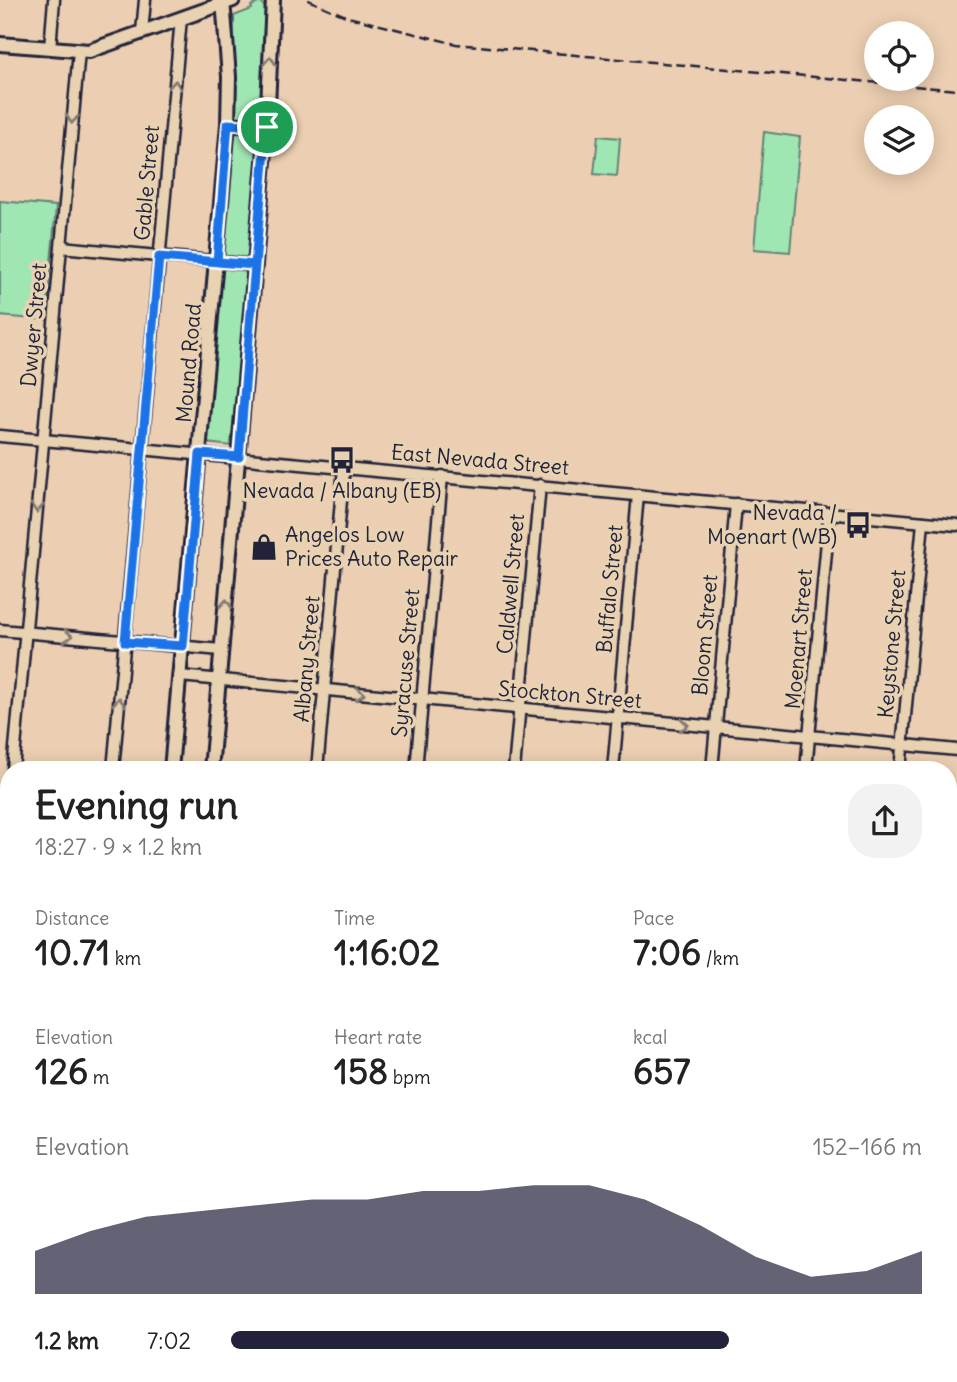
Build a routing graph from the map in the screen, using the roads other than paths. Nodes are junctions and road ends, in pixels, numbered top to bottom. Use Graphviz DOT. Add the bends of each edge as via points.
graph roads {
  1 [pos="54,0"];
  2 [pos="145,0"];
  3 [pos="272,0"];
  4 [pos="226,1"];
  5 [pos="181,18"];
  6 [pos="142,32"];
  7 [pos="0,44"];
  8 [pos="50,48"];
  9 [pos="79,51"];
  10 [pos="228,124"];
  11 [pos="267,127"];
  12 [pos="61,247"];
  13 [pos="159,257"];
  14 [pos="217,262"];
  15 [pos="255,265"];
  16 [pos="0,436"];
  17 [pos="43,440"];
  18 [pos="142,449"];
  19 [pos="200,454"];
  20 [pos="239,457"];
  21 [pos="344,467"];
  22 [pos="442,476"];
  23 [pos="540,485"];
  24 [pos="638,495"];
  25 [pos="736,504"];
  26 [pos="832,513"];
  27 [pos="923,522"];
  28 [pos="957,525"];
  29 [pos="0,630"];
  30 [pos="26,632"];
  31 [pos="125,642"];
  32 [pos="183,646"];
  33 [pos="221,650"];
  34 [pos="180,677"];
  35 [pos="219,680"];
  36 [pos="323,690"];
  37 [pos="422,700"];
  38 [pos="519,709"];
  39 [pos="618,718"];
  40 [pos="716,727"];
  41 [pos="809,736"];
  42 [pos="902,745"];
  43 [pos="957,750"];
  44 [pos="14,761"];
  45 [pos="114,761"];
  46 [pos="172,761"];
  47 [pos="212,761"];
  48 [pos="318,761"];
  49 [pos="417,761"];
  50 [pos="515,761"];
  51 [pos="614,761"];
  52 [pos="713,761"];
  53 [pos="807,761"];
  54 [pos="901,761"];
  1 -- 8 [label="street"];
  2 -- 6 [label="street"];
  11 -- 3 [label="main road, one-way"];
  4 -- 5 [label="main road"];
  4 -- 10 [label="main road, Mound Road"];
  5 -- 6 [label="main road"];
  13 -- 5 [label="street, Gable Street, one-way"];
  6 -- 9 [label="main road"];
  7 -- 8 [label="main road"];
  8 -- 9 [label="main road"];
  9 -- 12 [label="street, Dwyer Street, one-way"];
  10 -- 11 [label="main road"];
  10 -- 14 [label="main road, Mound Road"];
  11 -- 15 [label="main road"];
  12 -- 13 [label="street"];
  12 -- 17 [label="street, Dwyer Street"];
  13 -- 14 [label="street"];
  13 -- 18 [label="street, Gable Street"];
  14 -- 15 [label="street"];
  14 -- 19 [label="main road, Mound Road"];
  15 -- 20 [label="main road"];
  16 -- 17 [label="street, East Nevada Street"];
  17 -- 18 [label="street, East Nevada Street"];
  17 -- 30 [label="street, Dwyer Street, one-way"];
  18 -- 19 [label="street, East Nevada Street"];
  18 -- 31 [label="street, Gable Street"];
  19 -- 20 [label="street, East Nevada Street"];
  19 -- 32 [label="main road, Mound Road"];
  20 -- 21 [label="street, East Nevada Street"];
  33 -- 20 [label="main road, one-way"];
  21 -- 22 [label="street, East Nevada Street"];
  21 -- 36 [label="street, Albany Street"];
  22 -- 23 [label="street, East Nevada Street"];
  22 -- 37 [label="street, Syracuse Street"];
  23 -- 24 [label="street, East Nevada Street"];
  23 -- 38 [label="street, Caldwell Street"];
  24 -- 25 [label="street, East Nevada Street"];
  24 -- 39 [label="street, Buffalo Street"];
  25 -- 26 [label="street, East Nevada Street"];
  25 -- 40 [label="street, Bloom Street"];
  26 -- 27 [label="street, East Nevada Street"];
  26 -- 41 [label="street, Moenart Street"];
  27 -- 28 [label="street, East Nevada Street"];
  27 -- 42 [label="street, Keystone Street"];
  29 -- 30 [label="street"];
  30 -- 31 [label="street, one-way"];
  30 -- 44 [label="street, Dwyer Street"];
  31 -- 32 [label="street"];
  45 -- 31 [label="street, Gable Street, one-way"];
  32 -- 33 [label="street"];
  32 -- 34 [label="main road, Mound Road"];
  33 -- 35 [label="main road"];
  34 -- 35 [label="street, Stockton Street"];
  34 -- 46 [label="main road, Mound Road"];
  35 -- 36 [label="street, Stockton Street"];
  35 -- 47 [label="main road"];
  36 -- 37 [label="street, Stockton Street, one-way"];
  36 -- 48 [label="street, Albany Street"];
  37 -- 38 [label="street, Stockton Street"];
  37 -- 49 [label="street, Syracuse Street"];
  38 -- 39 [label="street, Stockton Street"];
  38 -- 50 [label="street, Caldwell Street"];
  39 -- 40 [label="street, Stockton Street, one-way"];
  39 -- 51 [label="street, Buffalo Street"];
  40 -- 41 [label="street, Stockton Street"];
  40 -- 52 [label="street, Bloom Street"];
  41 -- 42 [label="street, Stockton Street"];
  41 -- 53 [label="street, Moenart Street"];
  42 -- 43 [label="street, Stockton Street"];
  42 -- 54 [label="street, Keystone Street"];
}
